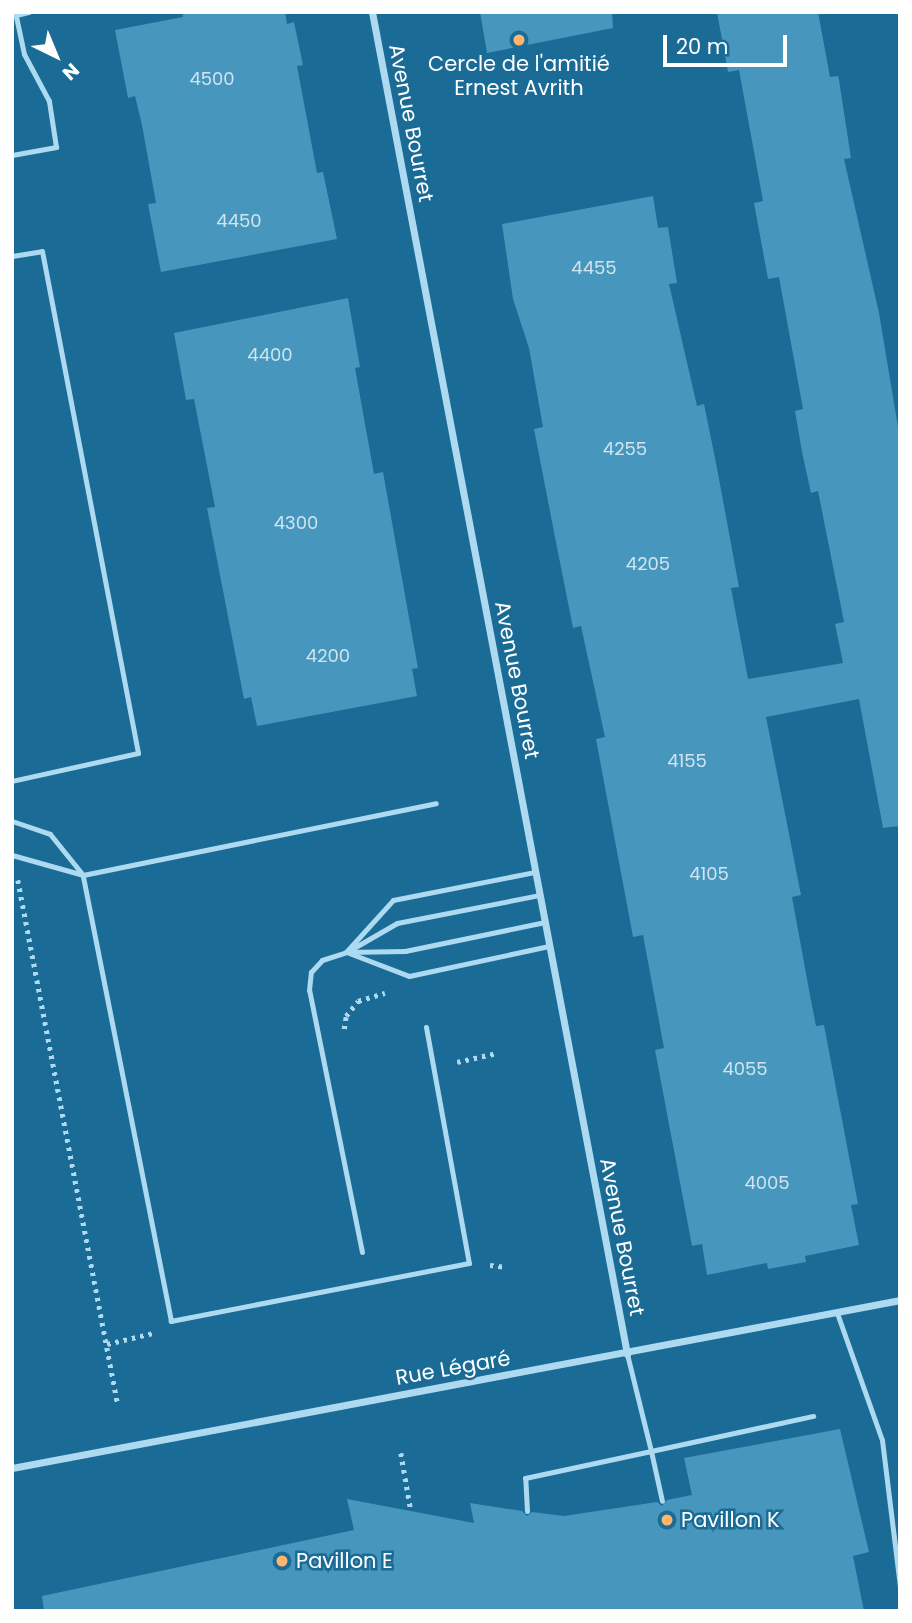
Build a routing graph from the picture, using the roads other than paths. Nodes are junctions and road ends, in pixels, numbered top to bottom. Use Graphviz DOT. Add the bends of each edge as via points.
graph roads {
  1 [pos="29,12"];
  2 [pos="372,12"];
  3 [pos="12,155"];
  4 [pos="12,256"];
  5 [pos="12,780"];
  6 [pos="436,803"];
  7 [pos="12,821"];
  8 [pos="12,855"];
  9 [pos="535,872"];
  10 [pos="83,875"];
  11 [pos="540,895"];
  12 [pos="545,922"];
  13 [pos="549,946"];
  14 [pos="346,952"];
  15 [pos="426,1027"];
  16 [pos="362,1252"];
  17 [pos="900,1300"];
  18 [pos="837,1312"];
  19 [pos="627,1354"];
  20 [pos="813,1416"];
  21 [pos="651,1451"];
  22 [pos="12,1468"];
  23 [pos="662,1501"];
  24 [pos="527,1511"];
  25 [pos="900,1587"];
  1 -- 3 [label="lane" via="16,15 24,54 49,101 55,146"];
  2 -- 9 [label="street, Avenue Bourret"];
  4 -- 5 [label="lane" via="42,251 138,753"];
  6 -- 10 [label="lane"];
  7 -- 10 [label="lane" via="50,834"];
  8 -- 10 [label="lane"];
  9 -- 11 [label="street, Avenue Bourret"];
  9 -- 14 [label="lane" via="393,900"];
  10 -- 15 [label="lane" via="171,1321 469,1263"];
  11 -- 12 [label="street, Avenue Bourret"];
  11 -- 14 [label="lane" via="397,923"];
  12 -- 13 [label="street, Avenue Bourret"];
  12 -- 14 [label="lane" via="405,951"];
  13 -- 14 [label="lane" via="409,976"];
  13 -- 19 [label="street, Avenue Bourret"];
  14 -- 16 [label="lane" via="316,965 309,990"];
  17 -- 18 [label="street, Rue Légaré"];
  18 -- 19 [label="street, Rue Légaré"];
  18 -- 25 [label="lane" via="882,1440"];
  19 -- 21 [label="lane"];
  19 -- 22 [label="street, Rue Légaré"];
  20 -- 21 [label="lane"];
  21 -- 23 [label="lane"];
  21 -- 24 [label="lane" via="525,1478"];
}
